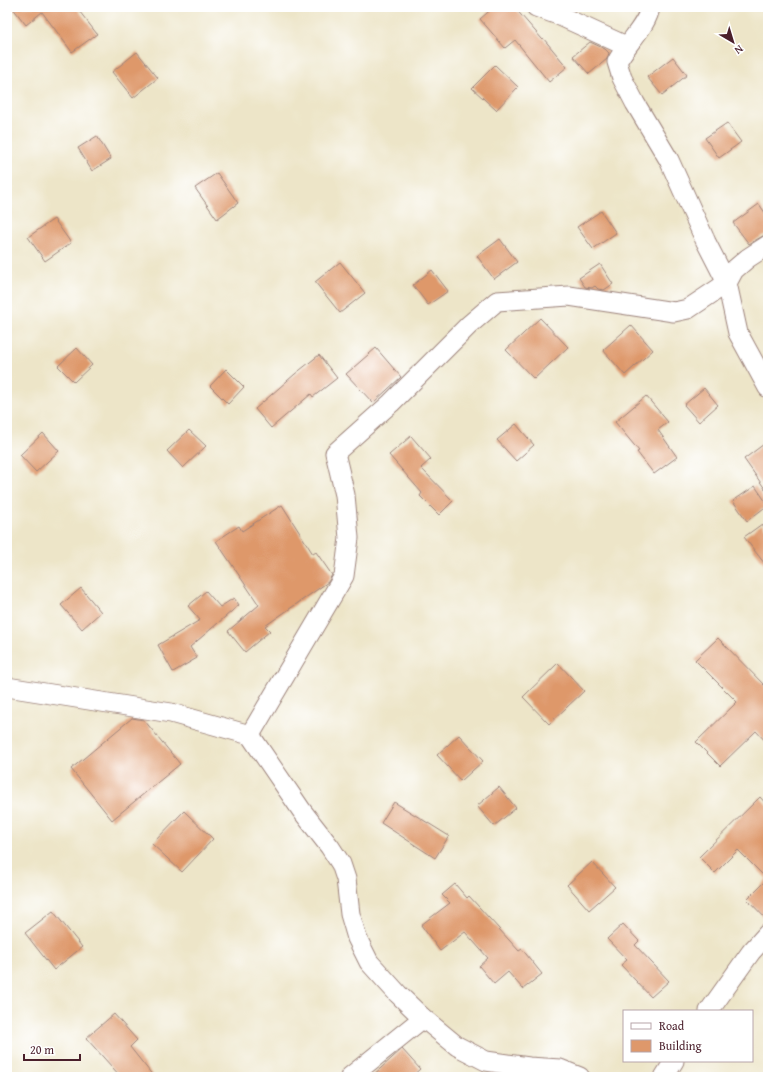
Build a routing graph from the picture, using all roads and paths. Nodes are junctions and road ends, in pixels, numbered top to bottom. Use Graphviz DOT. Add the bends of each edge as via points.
graph roads {
  1 [pos="536,7"];
  2 [pos="650,7"];
  3 [pos="626,46"];
  4 [pos="768,245"];
  5 [pos="726,283"];
  6 [pos="768,388"];
  7 [pos="7,687"];
  8 [pos="250,735"];
  9 [pos="768,933"];
  10 [pos="710,1010"];
  11 [pos="423,1018"];
  12 [pos="673,1062"];
  13 [pos="350,1077"];
  14 [pos="580,1077"];
  15 [pos="664,1077"];
  1 -- 3 [label="street"];
  2 -- 3 [label="street" via="647,18"];
  3 -- 5 [label="street" via="617,62 622,78 668,160"];
  4 -- 5 [label="street" via="734,270"];
  5 -- 6 [label="street" via="738,333"];
  5 -- 8 [label="street" via="688,309 674,312 569,296 497,301 469,324 391,403 335,453 345,495 350,538 344,576"];
  7 -- 8 [label="street" via="171,713"];
  8 -- 11 [label="street" via="341,864 346,879 350,914 357,938 369,962"];
  9 -- 10 [label="street" via="750,952"];
  11 -- 13 [label="street"];
  11 -- 14 [label="street" via="457,1046 486,1061 560,1069"];
  12 -- 15 [label="street"];
}
